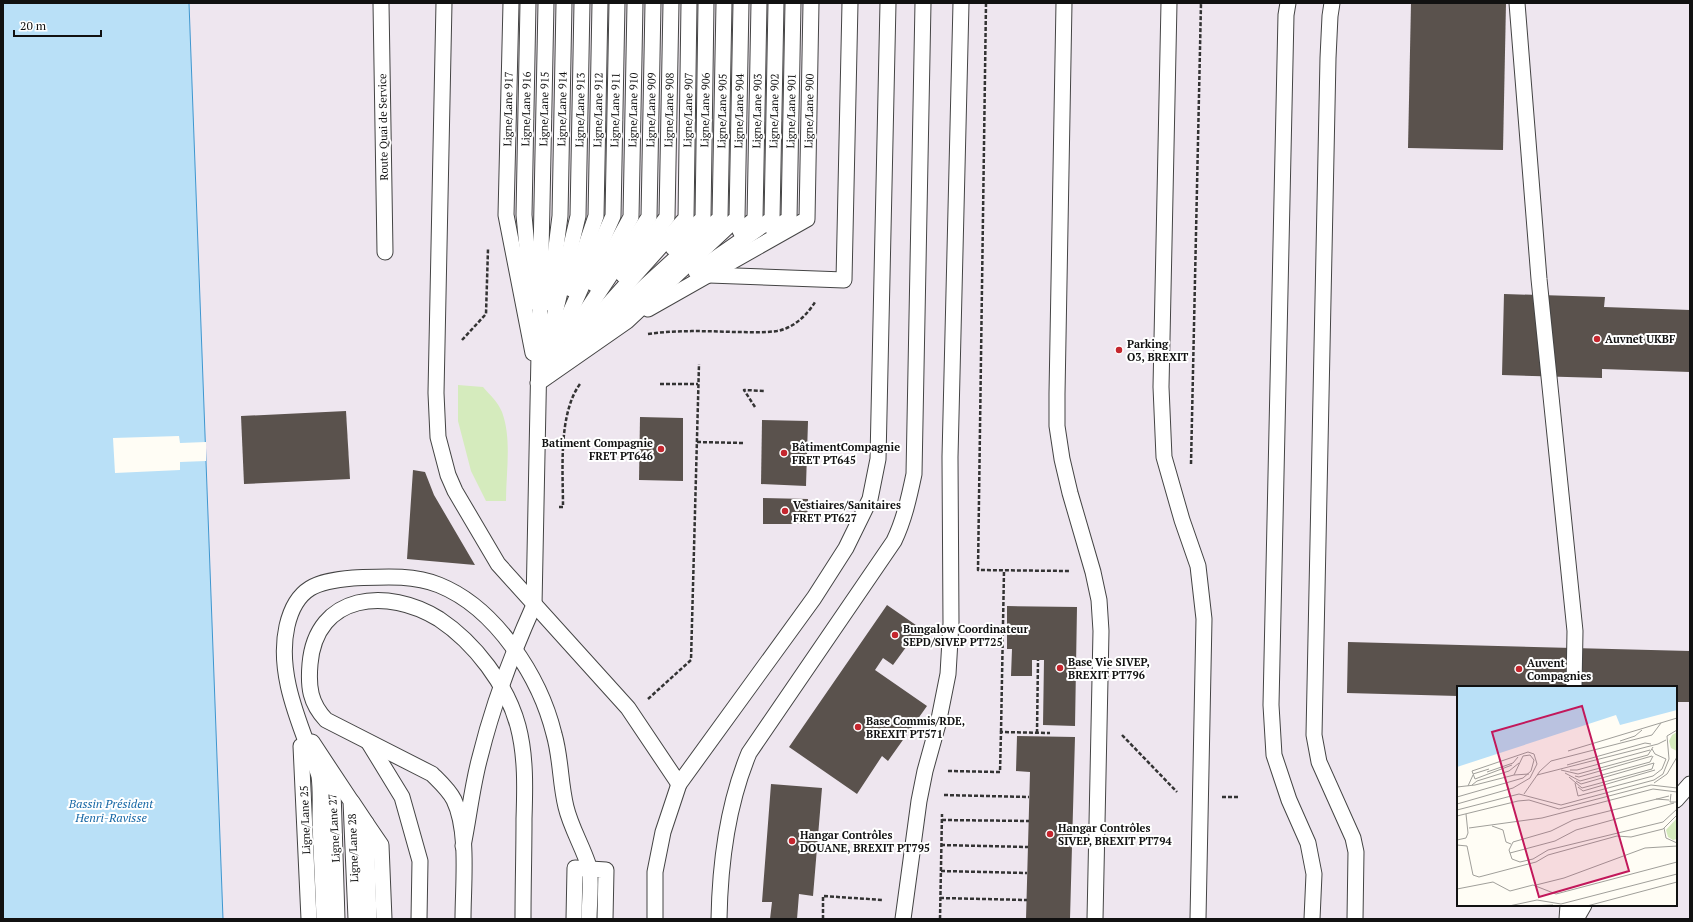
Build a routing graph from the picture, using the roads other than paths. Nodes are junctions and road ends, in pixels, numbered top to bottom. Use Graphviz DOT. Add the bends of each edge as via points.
graph roads {
  1 [pos="380,3"];
  2 [pos="444,3"];
  3 [pos="510,3"];
  4 [pos="528,3"];
  5 [pos="546,3"];
  6 [pos="564,3"];
  7 [pos="582,3"];
  8 [pos="600,3"];
  9 [pos="617,3"];
  10 [pos="635,3"];
  11 [pos="653,3"];
  12 [pos="671,3"];
  13 [pos="689,3"];
  14 [pos="706,3"];
  15 [pos="724,3"];
  16 [pos="741,3"];
  17 [pos="758,3"];
  18 [pos="776,3"];
  19 [pos="793,3"];
  20 [pos="811,3"];
  21 [pos="850,3"];
  22 [pos="888,3"];
  23 [pos="923,3"];
  24 [pos="961,3"];
  25 [pos="1064,3"];
  26 [pos="1169,3"];
  27 [pos="1288,3"];
  28 [pos="1332,3"];
  29 [pos="1517,3"];
  30 [pos="385,252"];
  31 [pos="708,275"];
  32 [pos="627,321"];
  33 [pos="538,383"];
  34 [pos="534,605"];
  35 [pos="514,649"];
  36 [pos="288,686"];
  37 [pos="501,686"];
  38 [pos="1574,686"];
  39 [pos="318,712"];
  40 [pos="298,721"];
  41 [pos="369,743"];
  42 [pos="679,784"];
  43 [pos="1690,784"];
  44 [pos="1677,799"];
  45 [pos="351,801"];
  46 [pos="366,823"];
  47 [pos="463,846"];
  48 [pos="582,869"];
  49 [pos="1568,906"];
  50 [pos="1583,906"];
  51 [pos="463,915"];
  52 [pos="309,919"];
  53 [pos="324,919"];
  54 [pos="337,919"];
  55 [pos="356,919"];
  56 [pos="369,919"];
  57 [pos="384,919"];
  58 [pos="419,919"];
  59 [pos="523,919"];
  60 [pos="574,919"];
  61 [pos="589,919"];
  62 [pos="605,919"];
  63 [pos="655,919"];
  64 [pos="719,919"];
  65 [pos="903,919"];
  66 [pos="1095,919"];
  67 [pos="1198,919"];
  68 [pos="1312,919"];
  69 [pos="1355,919"];
  70 [pos="1567,919"];
  71 [pos="1576,919"];
  1 -- 30 [label="lane, Route Quai de Service"];
  2 -- 34 [label="lane" via="436,393 438,437 455,492 498,564"];
  3 -- 33 [label="lane, Ligne/Lane 917" via="506,215"];
  4 -- 33 [label="lane, Ligne/Lane 916" via="524,215"];
  5 -- 33 [label="lane, Ligne/Lane 915"];
  6 -- 33 [label="lane, Ligne/Lane 914" via="560,216"];
  7 -- 33 [label="lane, Ligne/Lane 913" via="578,216"];
  8 -- 33 [label="lane, Ligne/Lane 912" via="596,216"];
  9 -- 33 [label="lane, Ligne/Lane 911" via="613,216"];
  10 -- 33 [label="lane, Ligne/Lane 910" via="631,217"];
  11 -- 33 [label="lane, Ligne/Lane 909" via="649,217"];
  12 -- 33 [label="lane, Ligne/Lane 908" via="667,217"];
  13 -- 33 [label="lane, Ligne/Lane 907" via="686,218"];
  14 -- 33 [label="lane, Ligne/Lane 906" via="703,218"];
  15 -- 33 [label="lane, Ligne/Lane 905" via="720,218"];
  16 -- 32 [label="lane, Ligne/Lane 904" via="737,218"];
  17 -- 32 [label="lane, Ligne/Lane 903" via="755,218"];
  18 -- 32 [label="lane, Ligne/Lane 902" via="772,219"];
  19 -- 32 [label="lane, Ligne/Lane 901" via="789,219"];
  20 -- 31 [label="lane, Ligne/Lane 900" via="807,220"];
  21 -- 31 [label="lane" via="844,280"];
  22 -- 42 [label="lane" via="878,459 870,499 846,548 814,598"];
  23 -- 64 [label="lane" via="914,474 910,493 894,541 749,753 731,804 722,860"];
  24 -- 65 [label="lane" via="950,457 951,623 948,674 919,801"];
  25 -- 66 [label="lane" via="1057,426 1070,494 1099,600 1101,631"];
  26 -- 67 [label="lane" via="1161,387 1164,457 1198,566 1204,618"];
  27 -- 68 [label="lane" via="1271,705 1274,756 1289,800 1308,843 1314,874"];
  28 -- 69 [label="lane" via="1328,58 1314,735 1320,762 1353,838 1356,863"];
  29 -- 38 [label="lane" via="1539,279 1575,631"];
  31 -- 32 [label="lane"];
  32 -- 33 [label="lane"];
  33 -- 34 [label="lane"];
  34 -- 35 [label="lane"];
  34 -- 42 [label="lane" via="628,708"];
  35 -- 36 [label="lane" via="488,618 455,593 438,585 422,580 386,576 333,580 309,588 301,594 290,615 284,655"];
  35 -- 37 [label="lane"];
  35 -- 48 [label="lane" via="536,684 555,734 565,806"];
  36 -- 39 [label="lane"];
  36 -- 40 [label="lane"];
  37 -- 39 [label="lane" via="474,650 439,620 407,604 371,601 344,607 327,620 320,630 314,645 309,674 310,690"];
  37 -- 47 [label="lane" via="479,758"];
  37 -- 59 [label="lane" via="512,706 518,727 524,767"];
  39 -- 41 [label="lane" via="326,720"];
  40 -- 45 [label="lane, Ligne/Lane 28"];
  40 -- 52 [label="lane, Ligne/Lane 25" via="303,758"];
  40 -- 53 [label="lane" via="319,777"];
  40 -- 54 [label="lane, Ligne/Lane 27" via="332,790"];
  41 -- 47 [label="lane" via="432,774 446,787 459,812"];
  41 -- 58 [label="lane" via="402,797 420,861"];
  42 -- 63 [label="lane" via="663,832 655,872"];
  43 -- 44 [label="lane"];
  45 -- 46 [label="lane"];
  45 -- 55 [label="lane, Ligne/Lane 28"];
  46 -- 56 [label="lane"];
  46 -- 57 [label="lane" via="381,845"];
  47 -- 51 [label="lane"];
  48 -- 60 [label="lane"];
  48 -- 61 [label="lane"];
  48 -- 62 [label="lane" via="606,870"];
  49 -- 70 [label="lane"];
  50 -- 71 [label="lane"];
}
